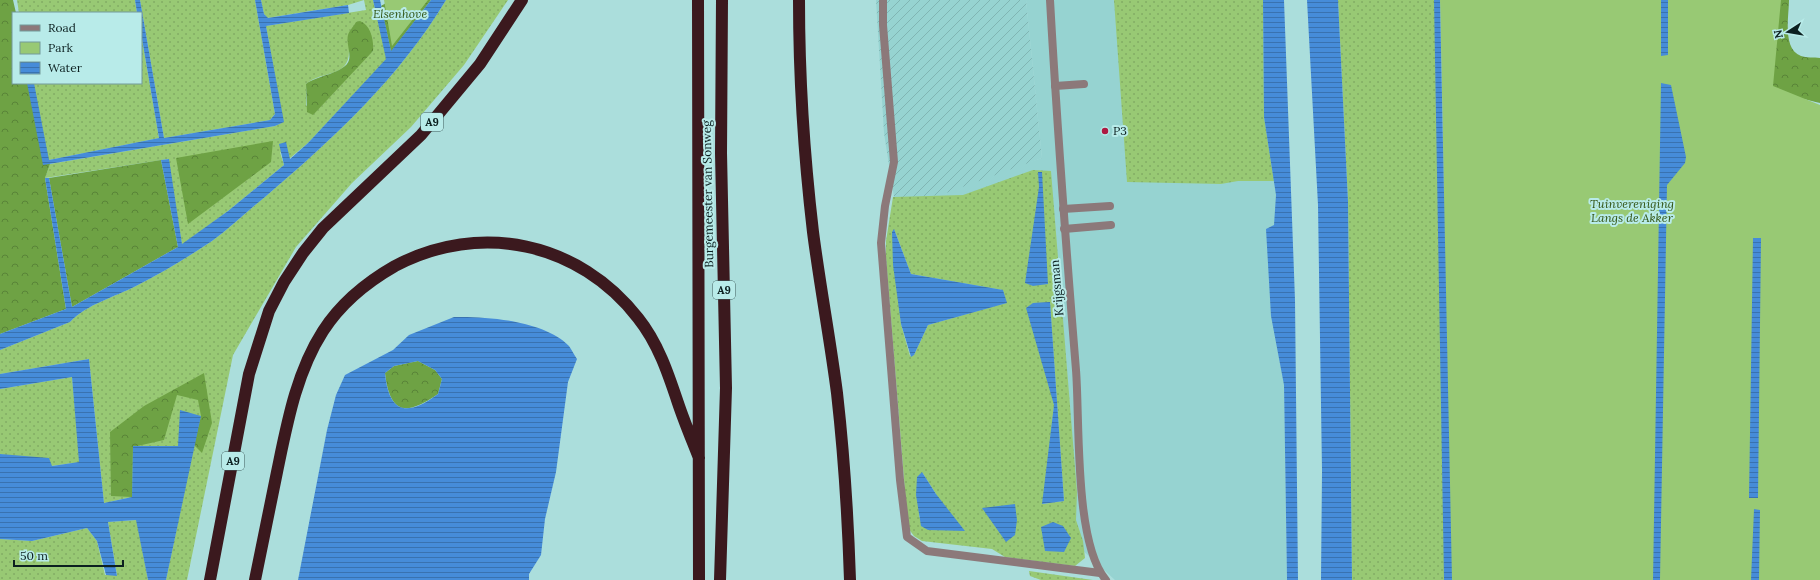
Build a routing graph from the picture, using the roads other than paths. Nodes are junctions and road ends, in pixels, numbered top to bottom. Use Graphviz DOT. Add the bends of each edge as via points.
graph roads {
  1 [pos="522,0"];
  2 [pos="698,0"];
  3 [pos="722,0"];
  4 [pos="799,0"];
  5 [pos="883,0"];
  6 [pos="1050,0"];
  7 [pos="1084,84"];
  8 [pos="1055,86"];
  9 [pos="1110,206"];
  10 [pos="1063,210"];
  11 [pos="1111,225"];
  12 [pos="1064,229"];
  13 [pos="699,458"];
  14 [pos="1100,573"];
  15 [pos="210,580"];
  16 [pos="255,580"];
  17 [pos="699,580"];
  18 [pos="720,580"];
  19 [pos="850,580"];
  20 [pos="1106,580"];
  1 -- 15 [label="highway, A9" via="480,64 421,135 324,228 284,282 269,312 249,374"];
  2 -- 13 [label="highway, Burgemeester van Sonweg / A9"];
  3 -- 18 [label="highway, Burgemeester van Sonweg / A9" via="720,153 726,388"];
  4 -- 19 [label="highway" via="805,146 813,232 837,401 849,526"];
  5 -- 14 [label="street" via="894,162 881,243 907,537 928,551"];
  6 -- 8 [label="street, Krijgsman"];
  7 -- 8 [label="street"];
  8 -- 10 [label="street, Krijgsman"];
  9 -- 10 [label="street"];
  10 -- 12 [label="street, Krijgsman"];
  11 -- 12 [label="street"];
  12 -- 14 [label="street, Krijgsman" via="1084,512 1089,541"];
  13 -- 16 [label="highway, A9" via="656,345 639,318 616,293 594,275 542,250 508,243 483,241 430,251 375,277 355,294 323,331 305,364 284,441"];
  13 -- 17 [label="highway, Burgemeester van Sonweg / A9"];
  14 -- 20 [label="street, Krijgsman"];
}
